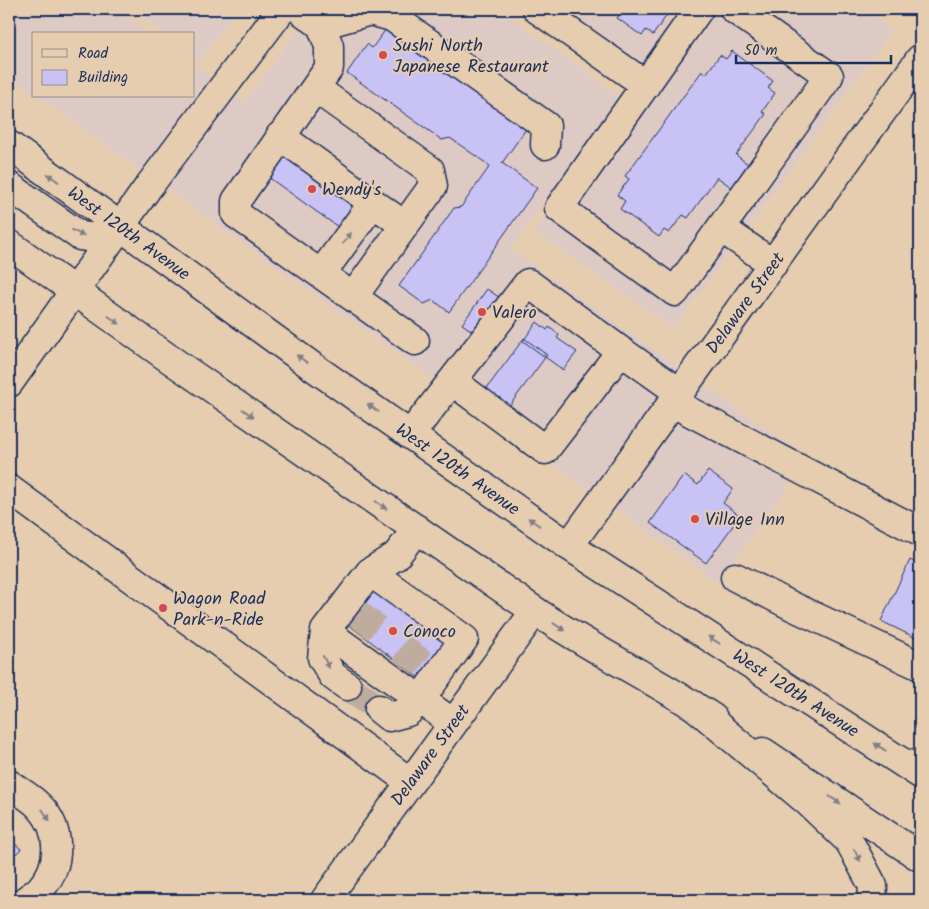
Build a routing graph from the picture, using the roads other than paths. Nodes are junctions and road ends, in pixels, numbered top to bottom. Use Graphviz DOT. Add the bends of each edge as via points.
graph roads {
  1 [pos="282,9"];
  2 [pos="299,9"];
  3 [pos="538,9"];
  4 [pos="699,9"];
  5 [pos="734,9"];
  6 [pos="321,25"];
  7 [pos="920,59"];
  8 [pos="646,84"];
  9 [pos="315,88"];
  10 [pos="280,136"];
  11 [pos="545,145"];
  12 [pos="9,146"];
  13 [pos="9,186"];
  14 [pos="373,203"];
  15 [pos="404,225"];
  16 [pos="120,228"];
  17 [pos="721,228"];
  18 [pos="9,244"];
  19 [pos="773,264"];
  20 [pos="321,274"];
  21 [pos="74,292"];
  22 [pos="353,297"];
  23 [pos="415,341"];
  24 [pos="621,351"];
  25 [pos="452,381"];
  26 [pos="9,383"];
  27 [pos="676,398"];
  28 [pos="410,435"];
  29 [pos="9,489"];
  30 [pos="416,529"];
  31 [pos="920,532"];
  32 [pos="569,546"];
  33 [pos="735,576"];
  34 [pos="381,585"];
  35 [pos="535,611"];
  36 [pos="342,636"];
  37 [pos="920,666"];
  38 [pos="347,686"];
  39 [pos="420,700"];
  40 [pos="693,705"];
  41 [pos="379,709"];
  42 [pos="452,723"];
  43 [pos="915,768"];
  44 [pos="410,782"];
  45 [pos="9,784"];
  46 [pos="920,856"];
  47 [pos="26,900"];
  48 [pos="325,900"];
  49 [pos="872,900"];
  1 -- 16 [label="main road"];
  2 -- 6 [label="main road"];
  3 -- 8 [label="main road"];
  4 -- 8 [label="main road"];
  5 -- 17 [label="main road" via="829,76"];
  6 -- 9 [label="main road" via="330,46 329,68"];
  6 -- 11 [label="main road" via="370,11 392,17 546,126"];
  7 -- 19 [label="main road, Delaware Street"];
  8 -- 17 [label="main road" via="560,208 675,292"];
  9 -- 10 [label="main road"];
  9 -- 15 [label="main road" via="430,170 432,186"];
  10 -- 14 [label="main road"];
  10 -- 20 [label="main road" via="236,201 236,214"];
  16 -- 12 [label="main road, West 120th Avenue, one-way"];
  13 -- 16 [label="main road, one-way" via="80,236 97,238"];
  14 -- 15 [label="main road"];
  20 -- 14 [label="main road, one-way"];
  15 -- 22 [label="main road"];
  16 -- 21 [label="main road"];
  28 -- 16 [label="main road, West 120th Avenue, one-way"];
  17 -- 19 [label="main road"];
  18 -- 21 [label="main road"];
  19 -- 27 [label="main road, Delaware Street"];
  20 -- 22 [label="main road"];
  21 -- 26 [label="main road"];
  21 -- 30 [label="main road, one-way"];
  22 -- 23 [label="main road"];
  24 -- 25 [label="main road" via="528,284"];
  24 -- 25 [label="main road" via="545,450"];
  24 -- 27 [label="main road"];
  25 -- 28 [label="main road"];
  27 -- 31 [label="main road"];
  27 -- 32 [label="main road, Delaware Street"];
  32 -- 28 [label="main road, West 120th Avenue, one-way"];
  29 -- 44 [label="main road"];
  30 -- 34 [label="main road" via="396,556"];
  30 -- 35 [label="main road"];
  43 -- 32 [label="main road, West 120th Avenue, one-way"];
  33 -- 37 [label="main road"];
  34 -- 36 [label="main road"];
  34 -- 39 [label="main road" via="434,626 464,639"];
  35 -- 40 [label="main road, one-way"];
  35 -- 42 [label="main road, Delaware Street"];
  36 -- 38 [label="main road, one-way" via="322,658 333,676"];
  36 -- 39 [label="main road" via="399,674"];
  39 -- 41 [label="main road" via="408,712 389,717"];
  39 -- 42 [label="main road"];
  40 -- 46 [label="main road, one-way"];
  40 -- 49 [label="main road, one-way" via="849,841 874,886"];
  42 -- 44 [label="main road, Delaware Street"];
  44 -- 48 [label="main road, Delaware Street"];
  45 -- 47 [label="main road, one-way" via="39,806 54,830 56,859 51,873 41,888"];
}
